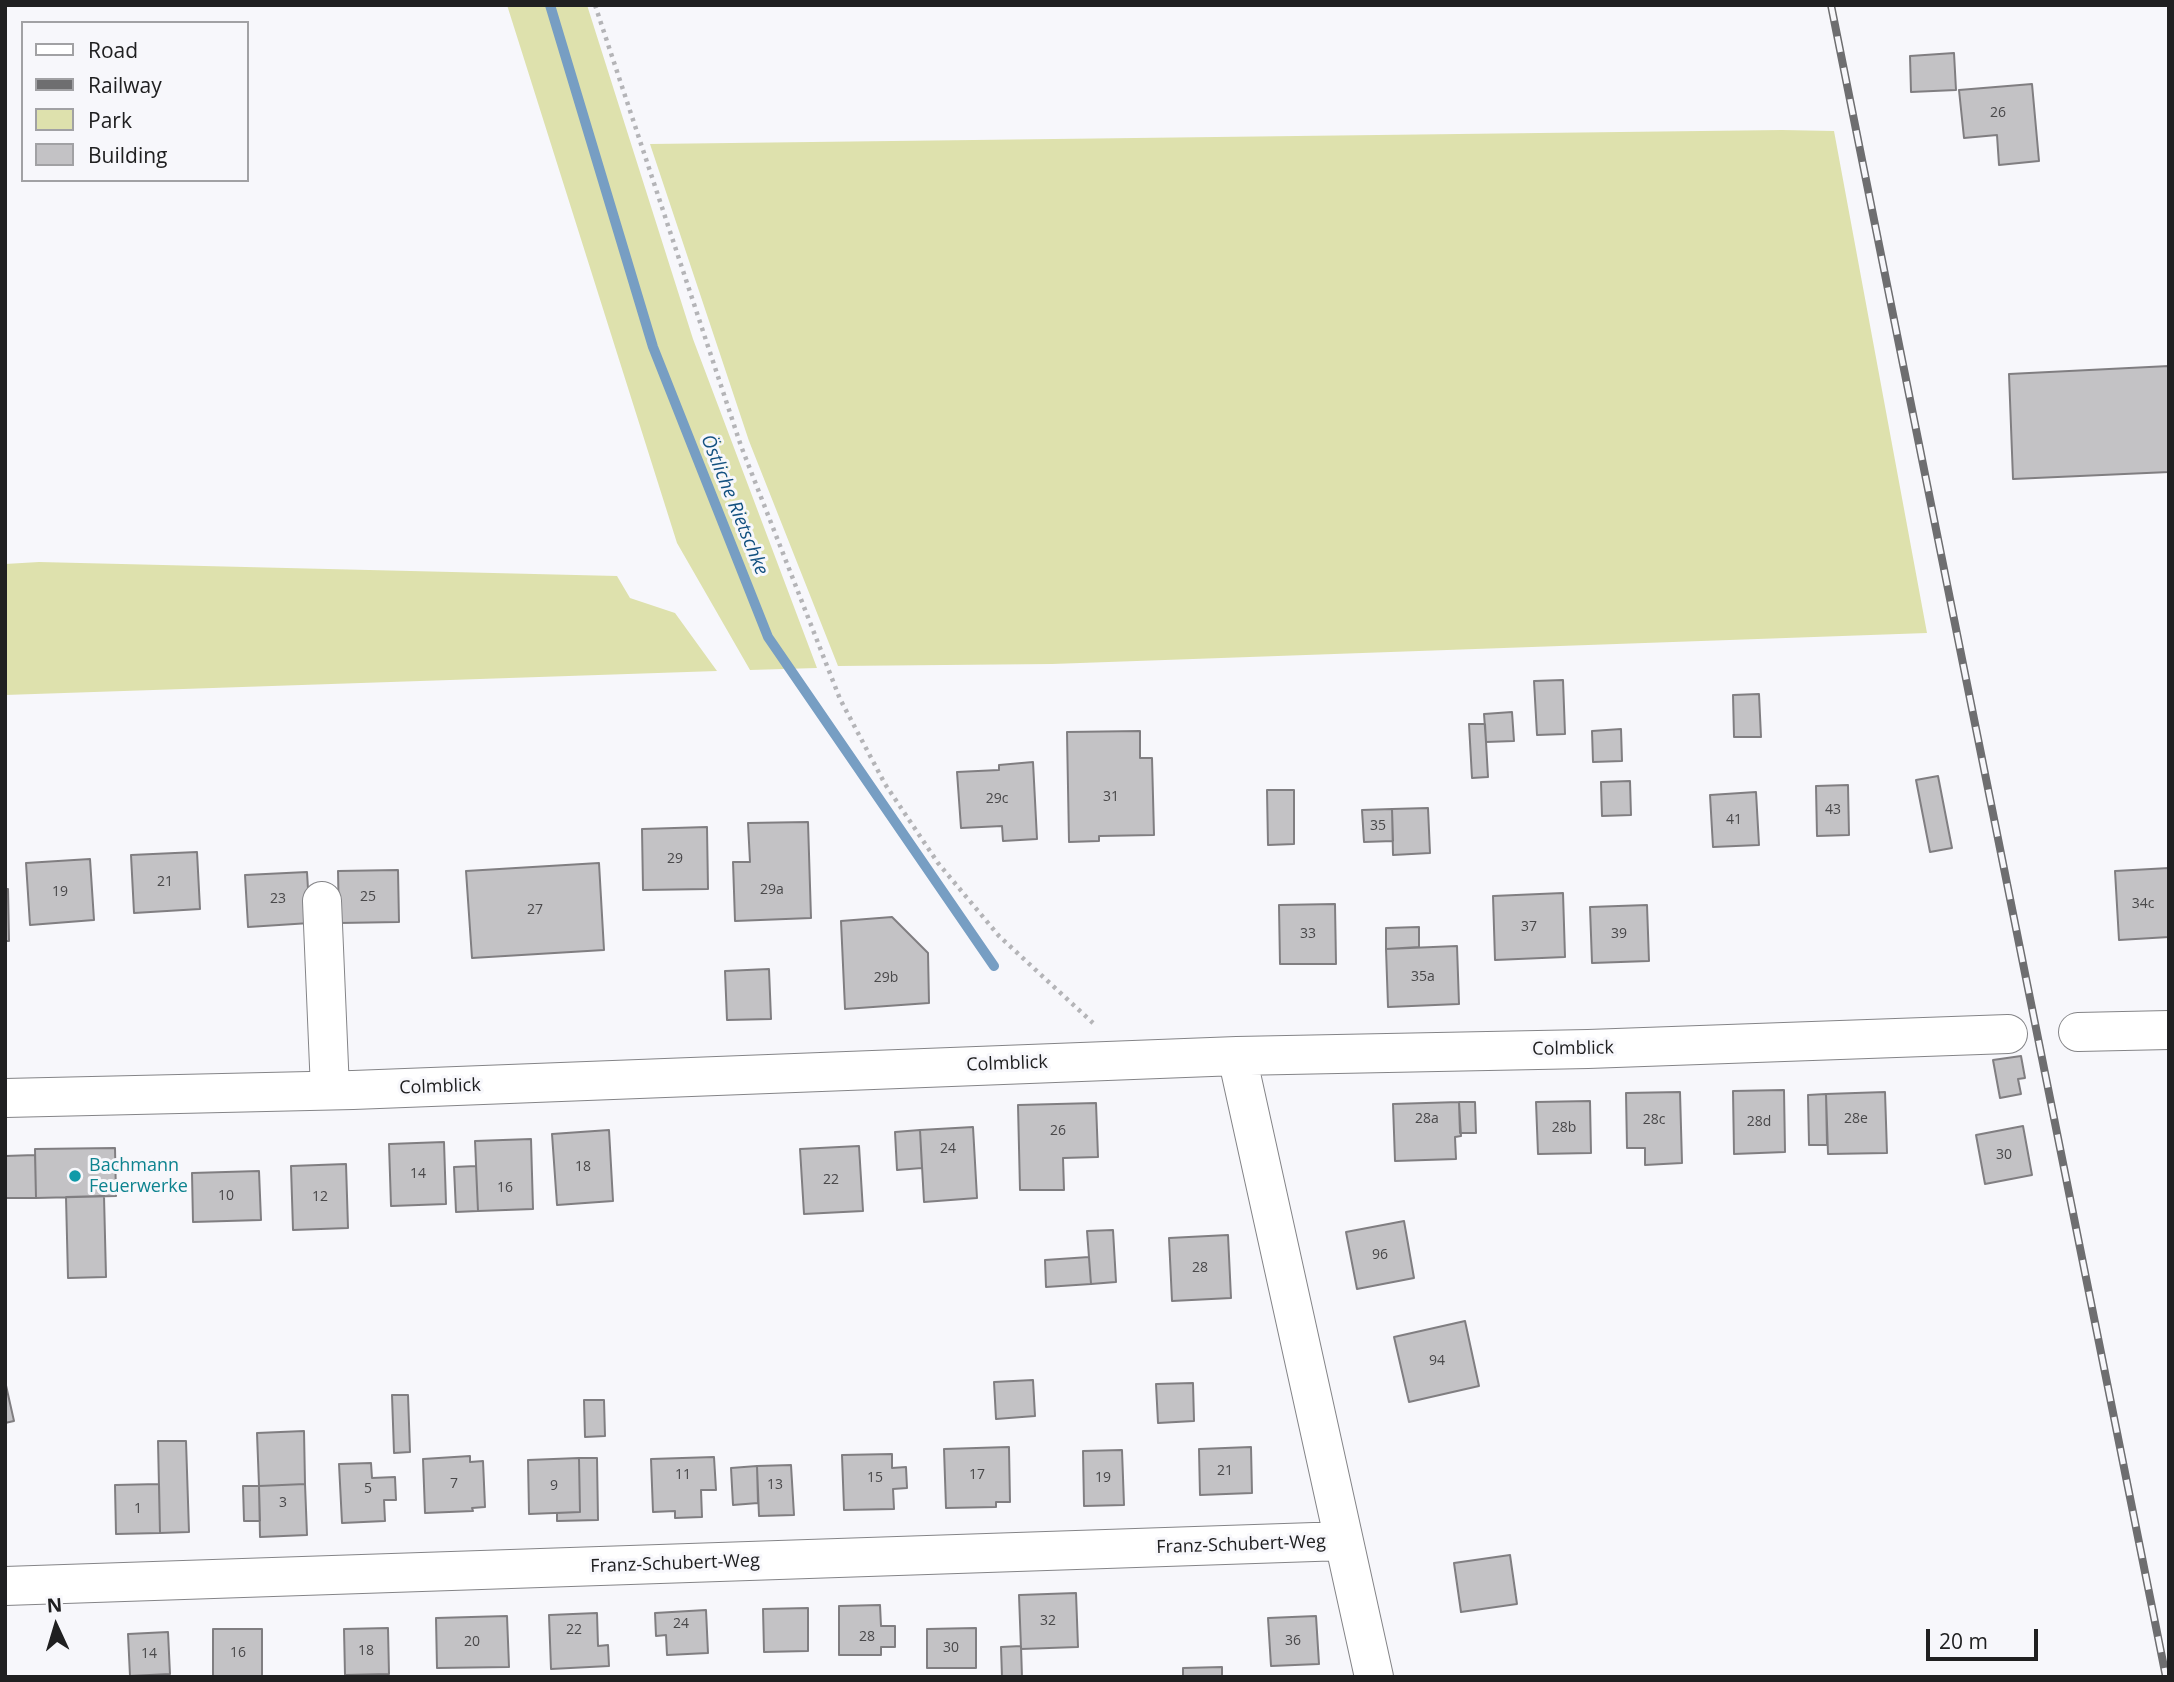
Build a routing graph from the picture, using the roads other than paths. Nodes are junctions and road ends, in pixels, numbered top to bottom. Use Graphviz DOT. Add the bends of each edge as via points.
graph roads {
  1 [pos="323,901"];
  2 [pos="2169,1030"];
  3 [pos="2078,1032"];
  4 [pos="2008,1034"];
  5 [pos="1237,1056"];
  6 [pos="330,1090"];
  7 [pos="5,1098"];
  8 [pos="1344,1541"];
  9 [pos="5,1586"];
  10 [pos="1374,1677"];
  1 -- 6 [label="street"];
  2 -- 3 [label="street"];
  4 -- 5 [label="street, Colmblick"];
  5 -- 6 [label="street, Colmblick"];
  5 -- 8 [label="street, Franz-Schubert-Weg"];
  6 -- 7 [label="street, Colmblick"];
  8 -- 9 [label="street, Franz-Schubert-Weg"];
  8 -- 10 [label="street, Franz-Schubert-Weg"];
}
